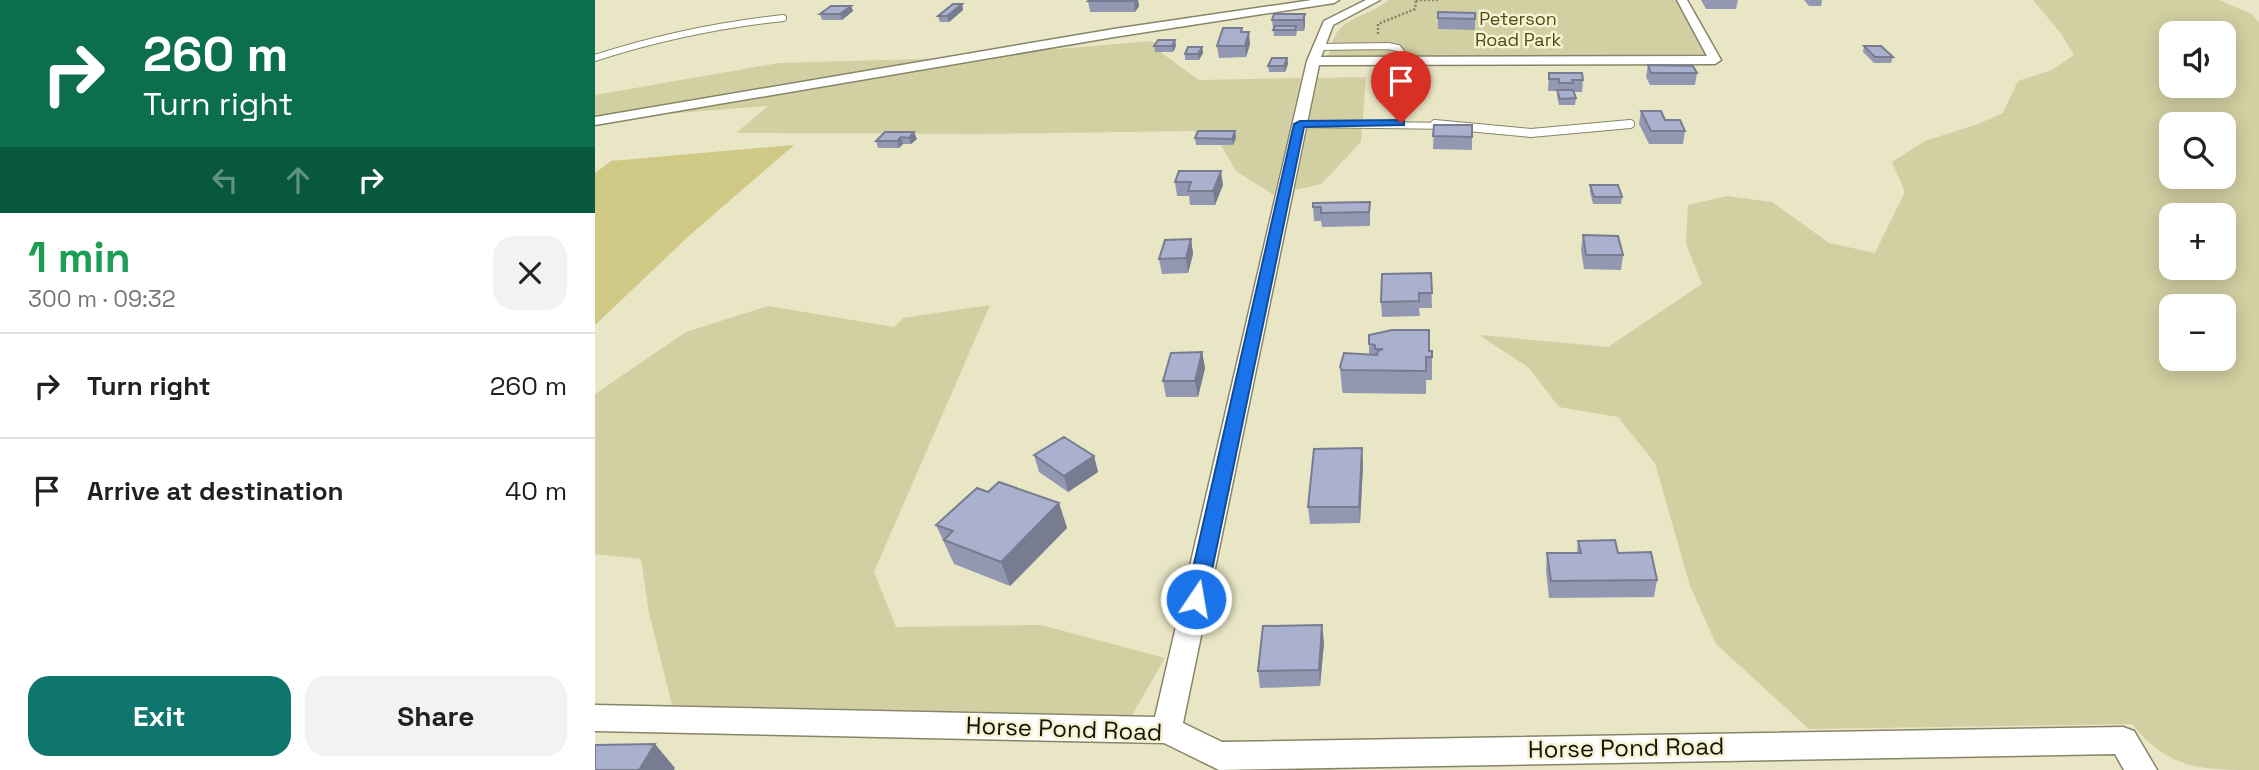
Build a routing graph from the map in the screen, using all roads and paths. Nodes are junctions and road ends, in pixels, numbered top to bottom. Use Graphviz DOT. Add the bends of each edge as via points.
graph roads {
  1 [pos="1334,0"];
  2 [pos="1375,0"];
  3 [pos="1416,0"];
  4 [pos="1439,0"];
  5 [pos="1682,0"];
  6 [pos="783,18"];
  7 [pos="1380,40"];
  8 [pos="1315,54"];
  9 [pos="595,58"];
  10 [pos="595,121"];
  11 [pos="1300,124"];
  12 [pos="1631,124"];
  13 [pos="595,718"];
  14 [pos="1167,730"];
  15 [pos="2141,770"];
  1 -- 10 [label="street"];
  2 -- 8 [label="street" via="1328,23"];
  3 -- 4 [label="path"];
  3 -- 7 [label="path" via="1415,9 1378,24"];
  5 -- 8 [label="street" via="1714,60 1402,61"];
  6 -- 9 [label="lane" via="648,41"];
  8 -- 11 [label="street"];
  11 -- 12 [label="lane" via="1434,124 1531,133"];
  11 -- 14 [label="street"];
  13 -- 14 [label="street, Horse Pond Road"];
  14 -- 15 [label="street, Horse Pond Road" via="1219,756 2123,740"];
}
